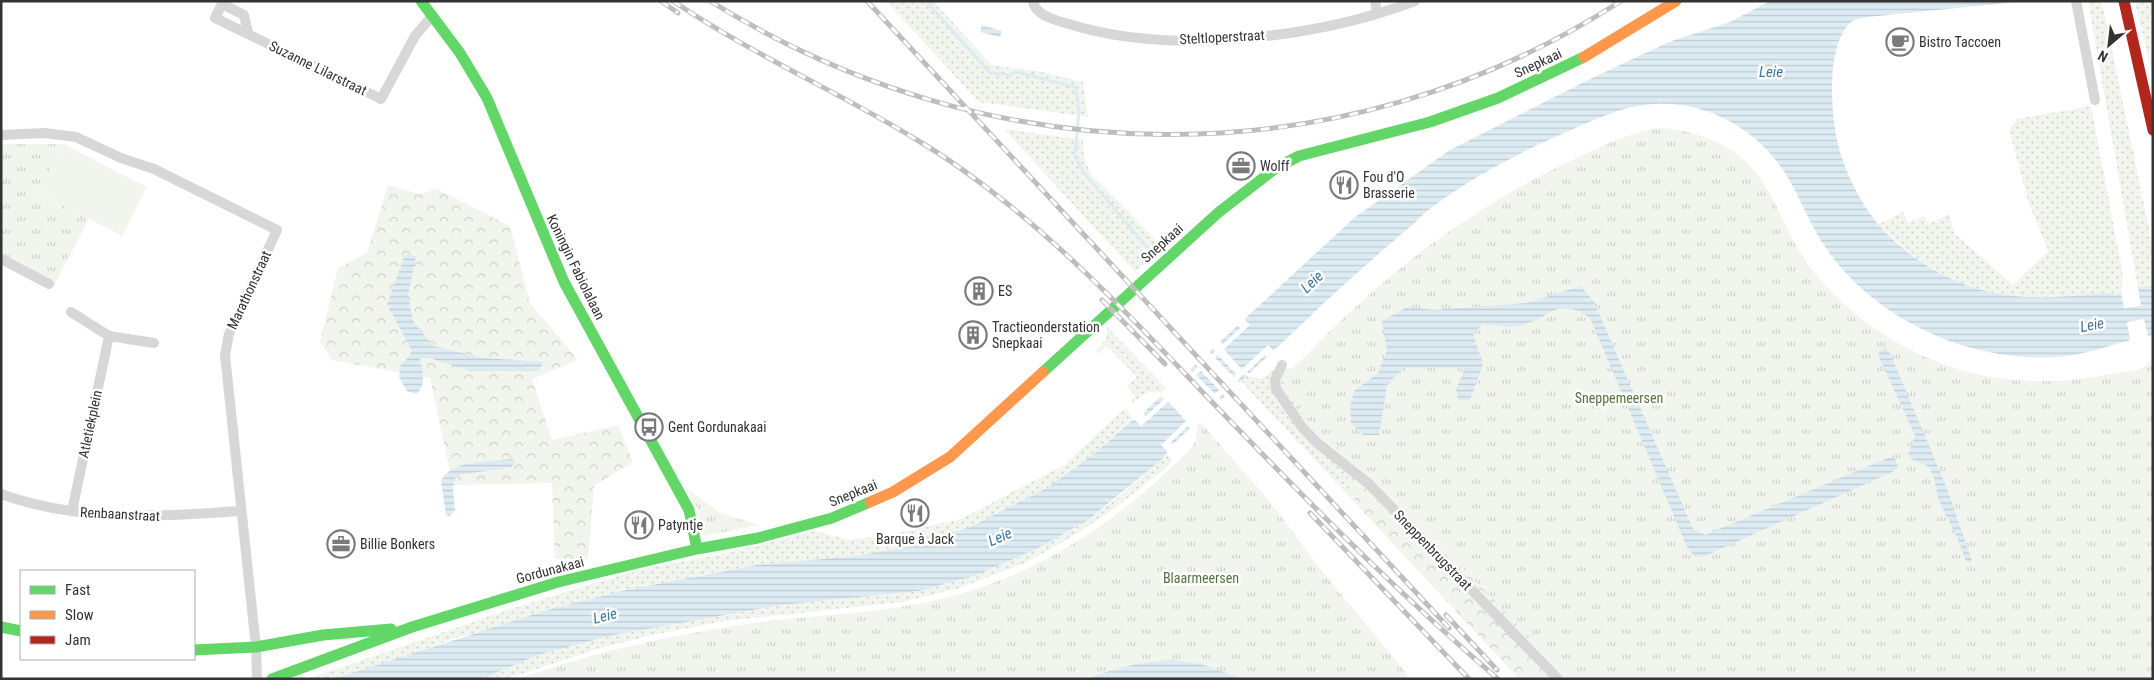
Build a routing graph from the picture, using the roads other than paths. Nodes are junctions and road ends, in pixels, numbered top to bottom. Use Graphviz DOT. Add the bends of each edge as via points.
graph roads {
  1 [pos="422,1"];
  2 [pos="1375,1"];
  3 [pos="1415,1"];
  4 [pos="1676,1"];
  5 [pos="2076,1"];
  6 [pos="2124,1"];
  7 [pos="1033,3"];
  8 [pos="1377,13"];
  9 [pos="433,15"];
  10 [pos="248,33"];
  11 [pos="2095,100"];
  12 [pos="2153,130"];
  13 [pos="1,135"];
  14 [pos="1,259"];
  15 [pos="49,284"];
  16 [pos="71,312"];
  17 [pos="109,336"];
  18 [pos="154,343"];
  19 [pos="1282,365"];
  20 [pos="1,494"];
  21 [pos="72,511"];
  22 [pos="240,511"];
  23 [pos="697,549"];
  24 [pos="1,627"];
  25 [pos="412,627"];
  26 [pos="20,631"];
  27 [pos="256,647"];
  28 [pos="195,650"];
  29 [pos="257,679"];
  30 [pos="272,679"];
  31 [pos="1558,679"];
  1 -- 9 [label="main road, Koningin Fabiolalaan"];
  2 -- 8 [label="street"];
  3 -- 8 [label="street, Steltloperstraat"];
  4 -- 23 [label="main road, Snepkaai" via="1570,65 1498,98 1430,122 1316,151 1286,162 1219,212 943,462 894,492 832,518 758,538"];
  5 -- 11 [label="street"];
  6 -- 12 [label="main road"];
  7 -- 8 [label="street, Steltloperstraat" via="1045,16 1085,29 1170,39 1261,36 1306,30"];
  9 -- 10 [label="street, Suzanne Lilarstraat" via="415,36 380,99"];
  9 -- 23 [label="main road, Koningin Fabiolalaan" via="487,98 561,275 689,510"];
  13 -- 22 [label="street, Marathonstraat" via="44,133 76,137 154,169 277,230 229,334 225,355"];
  14 -- 15 [label="street"];
  16 -- 17 [label="street"];
  17 -- 18 [label="street"];
  17 -- 21 [label="street, Atletiekplein"];
  19 -- 31 [label="street, Sneppenbrugstraat" via="1275,380 1276,389 1316,442 1369,484"];
  20 -- 21 [label="street, Renbaanstraat" via="47,509"];
  21 -- 22 [label="street, Renbaanstraat" via="165,517"];
  22 -- 27 [label="street, Marathonstraat"];
  23 -- 25 [label="main road, Gordunakaai" via="558,582"];
  24 -- 26 [label="main road"];
  25 -- 27 [label="main road, Gordunakaai"];
  25 -- 30 [label="main road, Gordunakaai"];
  27 -- 28 [label="main road, Gordunakaai"];
  27 -- 29 [label="street"];
}
